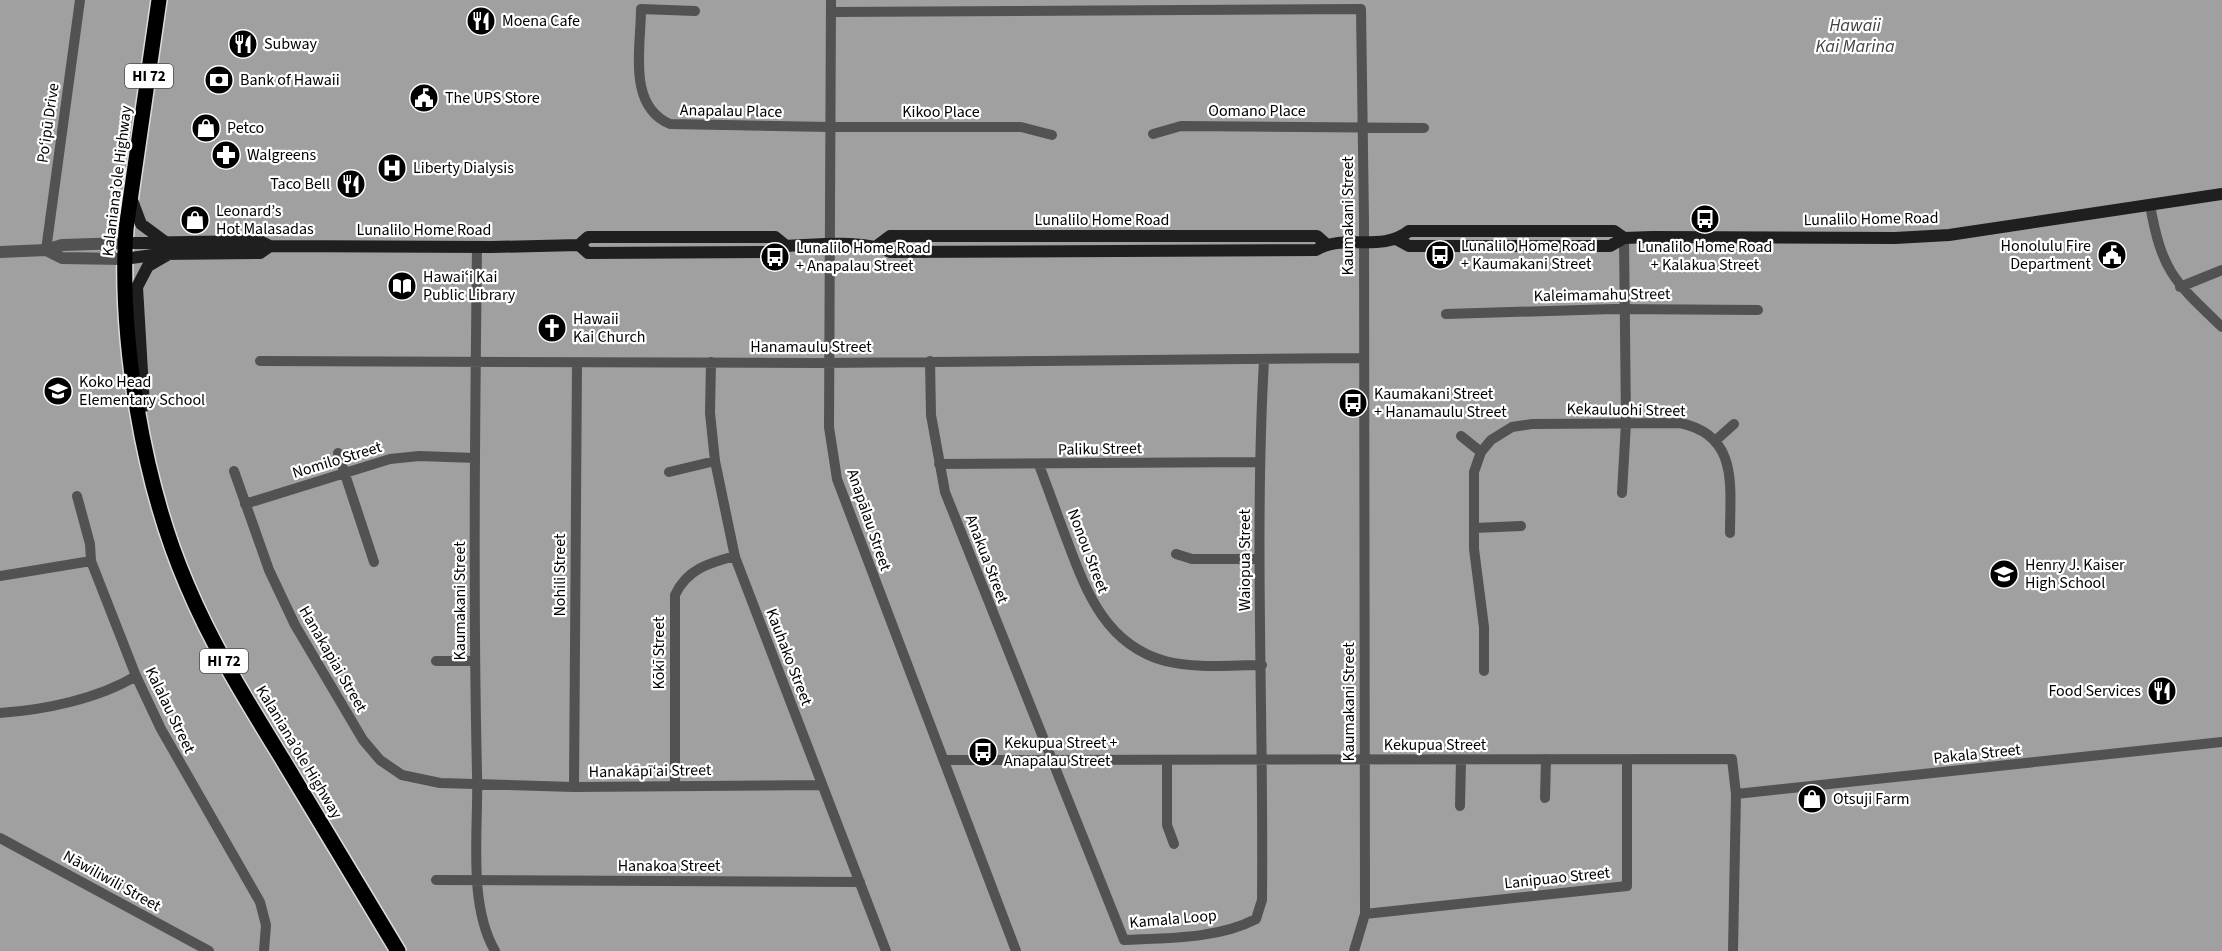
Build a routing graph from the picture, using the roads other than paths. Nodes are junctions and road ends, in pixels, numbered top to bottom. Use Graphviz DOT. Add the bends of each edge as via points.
graph roads {
  1 [pos="80,0"];
  2 [pos="159,0"];
  3 [pos="831,0"];
  4 [pos="695,11"];
  5 [pos="831,12"];
  6 [pos="1364,126"];
  7 [pos="830,127"];
  8 [pos="1424,128"];
  9 [pos="1153,134"];
  10 [pos="1052,135"];
  11 [pos="2222,194"];
  12 [pos="132,200"];
  13 [pos="2150,205"];
  14 [pos="1624,238"];
  15 [pos="164,241"];
  16 [pos="125,243"];
  17 [pos="1364,244"];
  18 [pos="831,245"];
  19 [pos="270,246"];
  20 [pos="477,247"];
  21 [pos="46,250"];
  22 [pos="0,252"];
  23 [pos="167,255"];
  24 [pos="124,259"];
  25 [pos="2222,270"];
  26 [pos="2180,287"];
  27 [pos="1626,309"];
  28 [pos="1758,310"];
  29 [pos="1446,314"];
  30 [pos="2222,327"];
  31 [pos="1362,358"];
  32 [pos="477,360"];
  33 [pos="1264,360"];
  34 [pos="930,361"];
  35 [pos="260,362"];
  36 [pos="711,362"];
  37 [pos="577,363"];
  38 [pos="831,363"];
  39 [pos="1626,423"];
  40 [pos="1734,424"];
  41 [pos="1461,436"];
  42 [pos="1714,441"];
  43 [pos="1481,452"];
  44 [pos="338,453"];
  45 [pos="148,455"];
  46 [pos="475,458"];
  47 [pos="715,461"];
  48 [pos="1260,462"];
  49 [pos="939,464"];
  50 [pos="1039,465"];
  51 [pos="234,471"];
  52 [pos="343,472"];
  53 [pos="669,472"];
  54 [pos="1622,493"];
  55 [pos="76,496"];
  56 [pos="245,504"];
  57 [pos="1521,526"];
  58 [pos="1474,528"];
  59 [pos="1730,533"];
  60 [pos="1176,554"];
  61 [pos="735,556"];
  62 [pos="1258,559"];
  63 [pos="91,561"];
  64 [pos="374,562"];
  65 [pos="0,576"];
  66 [pos="436,661"];
  67 [pos="475,661"];
  68 [pos="1262,665"];
  69 [pos="1484,671"];
  70 [pos="136,676"];
  71 [pos="0,713"];
  72 [pos="2222,742"];
  73 [pos="1546,759"];
  74 [pos="944,760"];
  75 [pos="1050,760"];
  76 [pos="1264,760"];
  77 [pos="1364,760"];
  78 [pos="1461,760"];
  79 [pos="1627,760"];
  80 [pos="1167,761"];
  81 [pos="478,783"];
  82 [pos="822,785"];
  83 [pos="675,786"];
  84 [pos="574,787"];
  85 [pos="1736,794"];
  86 [pos="1545,798"];
  87 [pos="1460,807"];
  88 [pos="0,838"];
  89 [pos="1174,844"];
  90 [pos="436,880"];
  91 [pos="478,880"];
  92 [pos="860,882"];
  93 [pos="1365,914"];
  94 [pos="209,951"];
  95 [pos="264,951"];
  96 [pos="398,951"];
  97 [pos="495,951"];
  98 [pos="886,951"];
  99 [pos="1016,951"];
  100 [pos="1353,951"];
  101 [pos="1733,951"];
  1 -- 21 [label="street, Po‘ipū Drive"];
  2 -- 12 [label="main road, Kalaniana’ole Highway / HI 72"];
  3 -- 5 [label="street, Anapālau Street"];
  4 -- 7 [label="street, Anapalau Place" via="641,9 641,89 654,113 678,126"];
  5 -- 6 [label="street, Kaumakani Street" via="1361,9"];
  5 -- 7 [label="street, Anapālau Street"];
  6 -- 8 [label="street, Oomano Place"];
  6 -- 9 [label="street, Oomano Place" via="1181,126"];
  6 -- 17 [label="street, Kaumakani Street"];
  7 -- 10 [label="street, Kikoo Place" via="1021,127"];
  7 -- 18 [label="street, Anapālau Street"];
  11 -- 13 [label="main road, Lunalilo Home Road"];
  12 -- 15 [label="main road" via="141,224"];
  12 -- 16 [label="main road, Kalaniana’ole Highway / HI 72"];
  13 -- 14 [label="main road, Lunalilo Home Road" via="1949,235"];
  13 -- 26 [label="street" via="2162,256"];
  14 -- 17 [label="main road, Lunalilo Home Road" via="1610,246 1410,246 1398,240"];
  14 -- 27 [label="street"];
  15 -- 16 [label="main road, Lunalilo Home Road"];
  15 -- 19 [label="main road, Lunalilo Home Road" via="260,241"];
  16 -- 21 [label="street, Lunalilo Home Road" via="62,245"];
  16 -- 24 [label="main road, Kalaniana’ole Highway / HI 72"];
  17 -- 18 [label="main road, Lunalilo Home Road" via="1326,244 1317,236 890,236 878,245"];
  17 -- 31 [label="street, Kaumakani Street"];
  18 -- 20 [label="main road, Lunalilo Home Road" via="786,246 775,237 588,237 579,244"];
  18 -- 38 [label="street, Anapālau Street"];
  19 -- 20 [label="main road, Lunalilo Home Road"];
  19 -- 23 [label="main road, Lunalilo Home Road" via="260,253"];
  20 -- 32 [label="street, Kaumakani Street"];
  21 -- 22 [label="street, Lunalilo Home Road"];
  21 -- 24 [label="street, Lunalilo Home Road" via="62,258"];
  23 -- 24 [label="main road, Lunalilo Home Road"];
  23 -- 45 [label="main road" via="148,266 137,288"];
  24 -- 45 [label="main road, Kalaniana’ole Highway / HI 72" via="132,376"];
  25 -- 26 [label="street"];
  26 -- 30 [label="street"];
  27 -- 28 [label="street, Kaleimamahu Street"];
  27 -- 29 [label="street, Kaleimamahu Street"];
  27 -- 39 [label="street"];
  31 -- 33 [label="street, Hanamaulu Street"];
  31 -- 77 [label="street, Kaumakani Street"];
  32 -- 35 [label="street, Hanamaulu Street"];
  32 -- 37 [label="street, Hanamaulu Street"];
  32 -- 46 [label="street, Kaumakani Street"];
  33 -- 34 [label="street, Hanamaulu Street"];
  33 -- 48 [label="street, Waiopua Street"];
  34 -- 38 [label="street, Hanamaulu Street"];
  34 -- 49 [label="street, Anakua Street" via="931,415"];
  36 -- 37 [label="street, Hanamaulu Street"];
  36 -- 38 [label="street, Hanamaulu Street"];
  36 -- 47 [label="street, Kauhako Street" via="710,413"];
  37 -- 84 [label="street, Nohili Street"];
  38 -- 74 [label="street, Anapālau Street" via="829,427 837,479"];
  39 -- 42 [label="street, Kekauluohi Street" via="1688,424"];
  39 -- 43 [label="street, Kekauluohi Street" via="1522,424 1498,434"];
  39 -- 54 [label="street"];
  40 -- 42 [label="street"];
  41 -- 43 [label="street"];
  42 -- 59 [label="street, Kekauluohi Street" via="1729,469"];
  43 -- 58 [label="street" via="1474,472"];
  44 -- 52 [label="street"];
  45 -- 96 [label="main road, Kalaniana’ole Highway / HI 72" via="162,514 186,584 214,644"];
  46 -- 52 [label="street, Nomilo Street" via="404,457"];
  46 -- 67 [label="street, Kaumakani Street"];
  47 -- 53 [label="street"];
  47 -- 61 [label="street, Kauhako Street"];
  48 -- 50 [label="street, Paliku Street"];
  48 -- 62 [label="street, Waiopua Street"];
  49 -- 50 [label="street, Paliku Street"];
  49 -- 75 [label="street, Anakua Street" via="945,492"];
  50 -- 68 [label="street, Nonou Street" via="1087,592 1114,632 1138,650 1165,661"];
  51 -- 56 [label="street, Hanakapiai Street"];
  52 -- 56 [label="street, Nomilo Street"];
  52 -- 64 [label="street"];
  55 -- 63 [label="street, Kalalau Street"];
  56 -- 81 [label="street, Hanakapiai Street" via="269,570 295,625 370,749 390,768 414,780"];
  57 -- 58 [label="street"];
  58 -- 69 [label="street" via="1484,627"];
  60 -- 62 [label="street" via="1192,559"];
  61 -- 82 [label="street, Kauhako Street"];
  61 -- 83 [label="street, Kōkī Street" via="697,569 675,595"];
  62 -- 68 [label="street, Waiopua Street"];
  63 -- 65 [label="street"];
  63 -- 70 [label="street, Kalalau Street"];
  66 -- 67 [label="street"];
  67 -- 81 [label="street, Kaumakani Street"];
  68 -- 76 [label="street, Waiopua Street"];
  70 -- 71 [label="street" via="89,695"];
  70 -- 95 [label="street, Kalalau Street" via="188,780 260,902 266,925"];
  72 -- 85 [label="street, Pakala Street"];
  73 -- 78 [label="street, Kekupua Street"];
  73 -- 79 [label="street, Kekupua Street"];
  73 -- 86 [label="street"];
  74 -- 75 [label="street, Kekupua Street"];
  74 -- 99 [label="street, Anapālau Street"];
  75 -- 76 [label="street, Kamala Loop" via="1124,940 1239,928 1256,919 1262,900"];
  75 -- 80 [label="street, Kekupua Street"];
  76 -- 77 [label="street, Kekupua Street"];
  76 -- 80 [label="street, Kekupua Street"];
  77 -- 78 [label="street, Kekupua Street"];
  77 -- 93 [label="street, Kaumakani Street"];
  78 -- 87 [label="street"];
  79 -- 85 [label="street, Kekupua Street" via="1732,759"];
  79 -- 93 [label="street, Lanipuao Street" via="1627,886"];
  80 -- 89 [label="street" via="1167,825"];
  81 -- 84 [label="street, Hanakāpī‘ai Street"];
  81 -- 91 [label="street, Kaumakani Street"];
  82 -- 83 [label="street, Hanakāpī‘ai Street"];
  82 -- 92 [label="street, Kauhako Street"];
  83 -- 84 [label="street, Hanakāpī‘ai Street"];
  85 -- 101 [label="street, Kekupua Street"];
  88 -- 94 [label="street, Nāwiliwili Street"];
  90 -- 91 [label="street, Hanakoa Street"];
  91 -- 92 [label="street, Hanakoa Street"];
  91 -- 97 [label="street, Kaumakani Street" via="482,922"];
  92 -- 98 [label="street, Kauhako Street"];
  93 -- 100 [label="street, Kaumakani Street"];
}
